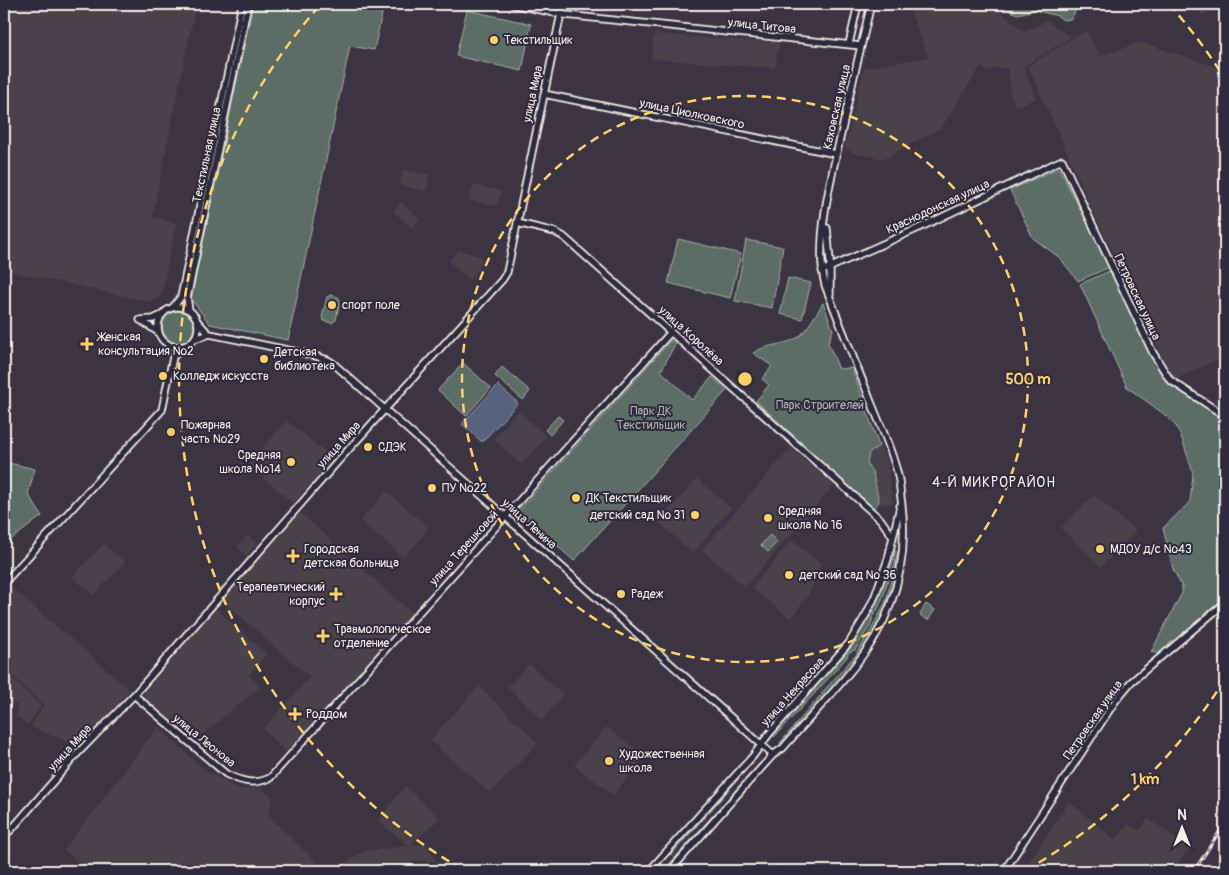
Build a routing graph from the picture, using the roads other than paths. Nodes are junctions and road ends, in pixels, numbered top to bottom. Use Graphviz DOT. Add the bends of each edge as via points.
graph roads {
  1 [pos="242,4"];
  2 [pos="248,4"];
  3 [pos="512,4"];
  4 [pos="563,4"];
  5 [pos="858,4"];
  6 [pos="871,4"];
  7 [pos="561,14"];
  8 [pos="849,44"];
  9 [pos="861,46"];
  10 [pos="544,94"];
  11 [pos="836,154"];
  12 [pos="1062,160"];
  13 [pos="825,216"];
  14 [pos="517,224"];
  15 [pos="830,268"];
  16 [pos="822,270"];
  17 [pos="830,298"];
  18 [pos="174,307"];
  19 [pos="189,310"];
  20 [pos="162,315"];
  21 [pos="197,321"];
  22 [pos="158,332"];
  23 [pos="671,332"];
  24 [pos="208,334"];
  25 [pos="194,339"];
  26 [pos="166,344"];
  27 [pos="182,347"];
  28 [pos="173,357"];
  29 [pos="385,410"];
  30 [pos="1225,416"];
  31 [pos="901,499"];
  32 [pos="506,517"];
  33 [pos="884,524"];
  34 [pos="896,526"];
  35 [pos="904,528"];
  36 [pos="893,537"];
  37 [pos="904,540"];
  38 [pos="4,583"];
  39 [pos="1225,603"];
  40 [pos="134,694"];
  41 [pos="761,746"];
  42 [pos="774,755"];
  43 [pos="270,778"];
  44 [pos="4,835"];
  45 [pos="649,871"];
  46 [pos="670,871"];
  47 [pos="1004,871"];
  1 -- 18 [label="street, Текстильная улица" via="181,297"];
  2 -- 19 [label="street, Текстильная улица" via="187,298"];
  3 -- 7 [label="street, улица Титова"];
  4 -- 7 [label="street, улица Мира"];
  5 -- 8 [label="street"];
  6 -- 9 [label="street, Каховская улица"];
  7 -- 8 [label="street, улица Титова"];
  7 -- 10 [label="street, улица Мира"];
  8 -- 9 [label="street, улица Титова"];
  9 -- 11 [label="street, Каховская улица"];
  10 -- 11 [label="street, улица Циолковского"];
  10 -- 14 [label="street, улица Мира"];
  11 -- 13 [label="street, Каховская улица"];
  12 -- 15 [label="street, Краснодонская улица"];
  12 -- 30 [label="street, Петровская улица" via="1153,353 1170,380"];
  13 -- 15 [label="street, Каховская улица"];
  13 -- 16 [label="street, Каховская улица"];
  14 -- 23 [label="street, улица Королёва" via="564,236"];
  14 -- 29 [label="street, улица Мира" via="507,272 502,280"];
  15 -- 16 [label="street, Краснодонская улица"];
  15 -- 17 [label="street, Каховская улица"];
  16 -- 17 [label="street, улица Некрасова"];
  17 -- 31 [label="street, улица Некрасова" via="890,450"];
  18 -- 19 [label="street"];
  18 -- 20 [label="street"];
  19 -- 21 [label="street"];
  20 -- 22 [label="street"];
  20 -- 22 [label="street" via="140,320"];
  21 -- 24 [label="street"];
  21 -- 25 [label="street" via="198,331"];
  22 -- 26 [label="street"];
  23 -- 32 [label="street, улица Терешковой"];
  23 -- 33 [label="street, улица Королёва"];
  24 -- 25 [label="street"];
  24 -- 29 [label="street, улица Ленина" via="328,360"];
  25 -- 27 [label="street"];
  26 -- 27 [label="street"];
  26 -- 28 [label="street"];
  27 -- 28 [label="street"];
  28 -- 38 [label="street" via="162,410"];
  29 -- 32 [label="street, улица Ленина"];
  29 -- 40 [label="street, улица Мира"];
  31 -- 34 [label="street, улица Некрасова"];
  31 -- 35 [label="street, улица Некрасова"];
  32 -- 41 [label="street, улица Ленина"];
  32 -- 43 [label="street, улица Терешковой"];
  33 -- 34 [label="street"];
  33 -- 36 [label="street, улица Королёва"];
  34 -- 35 [label="street"];
  34 -- 36 [label="street, улица Некрасова"];
  35 -- 37 [label="street, улица Некрасова"];
  36 -- 37 [label="street" via="898,541"];
  36 -- 41 [label="street, улица Некрасова" via="875,596 858,630"];
  37 -- 42 [label="street, улица Некрасова" via="890,606 876,635 852,669 784,748"];
  39 -- 47 [label="street, Петровская улица" via="1132,682 1116,700"];
  40 -- 43 [label="street, улица Леонова" via="226,774 245,782"];
  40 -- 44 [label="street, улица Мира"];
  41 -- 42 [label="street, улица Ленина"];
  41 -- 45 [label="street, улица Некрасова"];
  42 -- 46 [label="street, улица Некрасова"];
}
